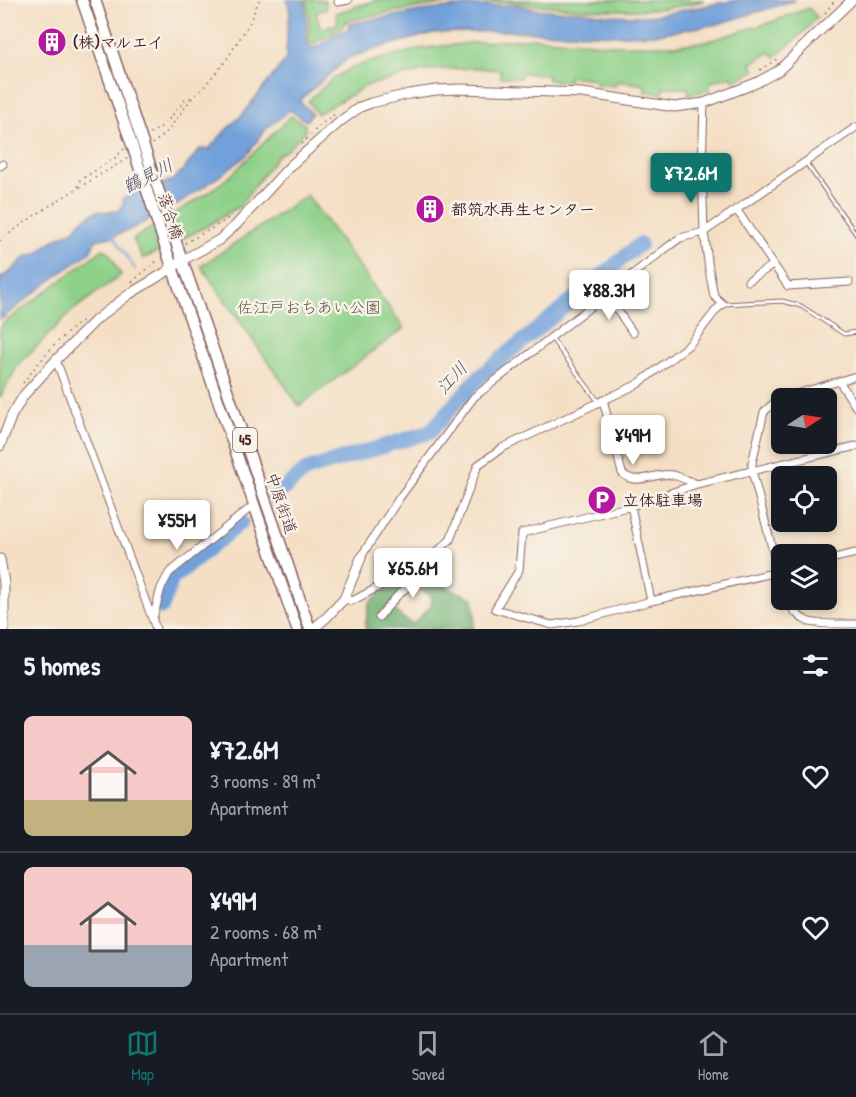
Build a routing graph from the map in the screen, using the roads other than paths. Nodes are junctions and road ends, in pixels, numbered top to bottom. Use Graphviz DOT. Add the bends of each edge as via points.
graph roads {
  1 [pos="82,0"];
  2 [pos="95,0"];
  3 [pos="348,0"];
  4 [pos="852,0"];
  5 [pos="337,1"];
  6 [pos="704,103"];
  7 [pos="856,127"];
  8 [pos="137,144"];
  9 [pos="806,163"];
  10 [pos="736,209"];
  11 [pos="704,232"];
  12 [pos="856,234"];
  13 [pos="181,255"];
  14 [pos="170,263"];
  15 [pos="773,264"];
  16 [pos="748,281"];
  17 [pos="849,282"];
  18 [pos="607,295"];
  19 [pos="723,304"];
  20 [pos="636,321"];
  21 [pos="856,332"];
  22 [pos="551,338"];
  23 [pos="56,360"];
  24 [pos="856,376"];
  25 [pos="839,381"];
  26 [pos="601,401"];
  27 [pos="856,407"];
  28 [pos="0,446"];
  29 [pos="856,446"];
  30 [pos="752,471"];
  31 [pos="697,484"];
  32 [pos="254,505"];
  33 [pos="631,506"];
  34 [pos="772,544"];
  35 [pos="856,553"];
  36 [pos="837,557"];
  37 [pos="361,558"];
  38 [pos="0,559"];
  39 [pos="424,563"];
  40 [pos="771,574"];
  41 [pos="344,598"];
  42 [pos="651,601"];
  43 [pos="793,610"];
  44 [pos="379,617"];
  45 [pos="153,619"];
  46 [pos="856,624"];
  47 [pos="578,625"];
  48 [pos="807,625"];
  49 [pos="5,626"];
  50 [pos="151,629"];
  51 [pos="156,629"];
  52 [pos="297,629"];
  53 [pos="311,629"];
  1 -- 8 [label="main road, 45"];
  2 -- 8 [label="main road, 45"];
  3 -- 5 [label="street"];
  4 -- 6 [label="street" via="778,70"];
  6 -- 11 [label="street"];
  6 -- 13 [label="street" via="675,107 582,93 461,89 422,91 371,103 351,113 323,136 219,240"];
  7 -- 9 [label="street"];
  8 -- 13 [label="main road, 落合橋 / 45, bridge"];
  8 -- 14 [label="main road, 落合橋 / 45, bridge"];
  9 -- 10 [label="street"];
  9 -- 12 [label="lane"];
  10 -- 11 [label="street"];
  10 -- 15 [label="street"];
  11 -- 18 [label="street" via="680,238"];
  11 -- 19 [label="street" via="714,296"];
  13 -- 14 [label="street"];
  13 -- 53 [label="main road, 中原街道 / 45"];
  14 -- 23 [label="street" via="97,319"];
  14 -- 32 [label="main road, 中原街道 / 45"];
  15 -- 16 [label="street"];
  15 -- 17 [label="street" via="788,286"];
  18 -- 20 [label="street" via="631,330"];
  18 -- 22 [label="street"];
  19 -- 21 [label="lane" via="782,301 801,306 844,334"];
  19 -- 26 [label="street" via="690,344 638,384"];
  22 -- 26 [label="lane"];
  22 -- 37 [label="street" via="474,397 400,497"];
  23 -- 28 [label="street" via="24,395"];
  23 -- 45 [label="street"];
  24 -- 25 [label="street"];
  25 -- 27 [label="street"];
  25 -- 30 [label="street" via="777,400 764,412"];
  26 -- 31 [label="street" via="626,477 631,480 673,475"];
  26 -- 39 [label="street" via="502,448 478,465 450,540"];
  29 -- 30 [label="street"];
  30 -- 31 [label="street"];
  30 -- 34 [label="street"];
  31 -- 33 [label="street"];
  32 -- 45 [label="street" via="169,573"];
  32 -- 52 [label="main road, 中原街道 / 45"];
  33 -- 42 [label="street"];
  33 -- 47 [label="street" via="522,533 519,570 495,609 552,625"];
  35 -- 36 [label="street"];
  37 -- 41 [label="street"];
  38 -- 49 [label="street"];
  39 -- 41 [label="street" via="352,601"];
  39 -- 44 [label="street" via="413,582"];
  40 -- 42 [label="street"];
  41 -- 53 [label="street"];
  42 -- 47 [label="street"];
  43 -- 48 [label="street"];
  45 -- 50 [label="street"];
  45 -- 51 [label="street"];
  46 -- 48 [label="street"];
}
